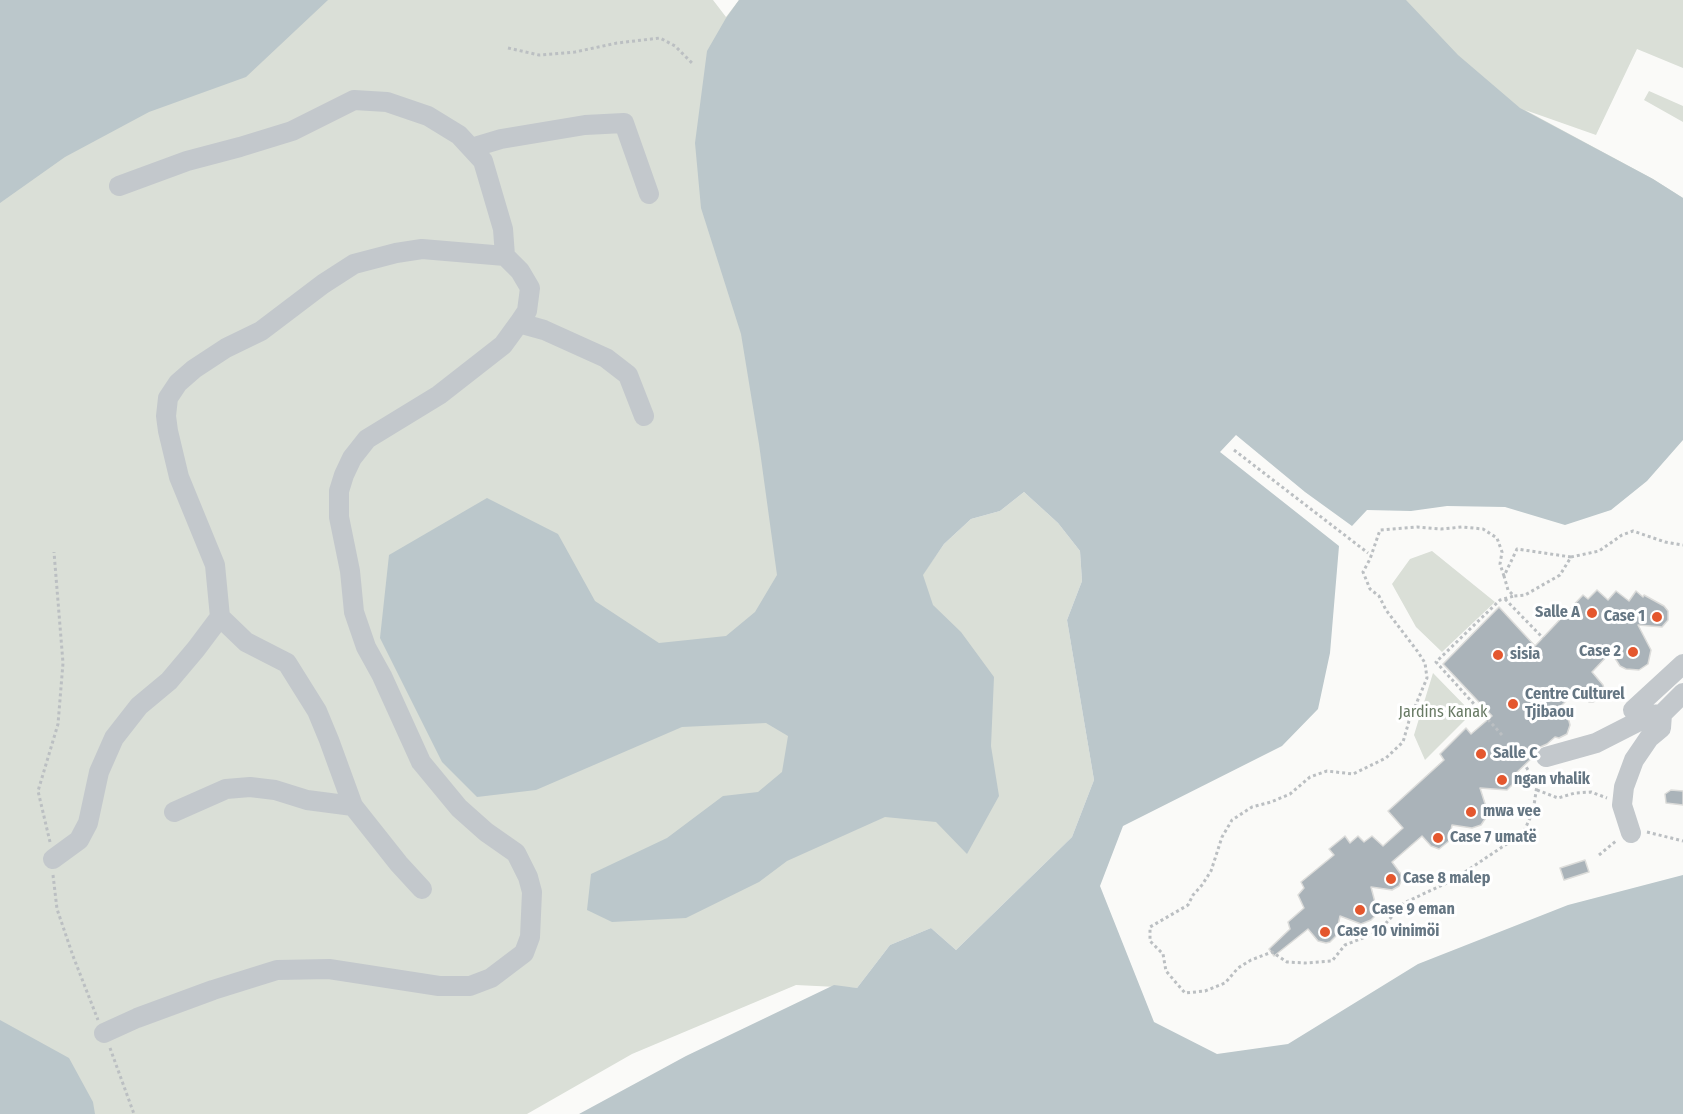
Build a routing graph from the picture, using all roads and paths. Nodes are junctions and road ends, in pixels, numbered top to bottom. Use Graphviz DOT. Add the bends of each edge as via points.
graph roads {
  1 [pos="508,48"];
  2 [pos="693,64"];
  3 [pos="471,148"];
  4 [pos="118,186"];
  5 [pos="649,194"];
  6 [pos="505,256"];
  7 [pos="519,323"];
  8 [pos="644,416"];
  9 [pos="1234,450"];
  10 [pos="1683,545"];
  11 [pos="1368,553"];
  12 [pos="1571,557"];
  13 [pos="1504,576"];
  14 [pos="1514,596"];
  15 [pos="1505,599"];
  16 [pos="220,617"];
  17 [pos="1543,638"];
  18 [pos="1683,664"];
  19 [pos="1683,693"];
  20 [pos="1633,710"];
  21 [pos="1662,714"];
  22 [pos="1502,735"];
  23 [pos="1546,758"];
  24 [pos="1525,765"];
  25 [pos="1537,790"];
  26 [pos="1622,805"];
  27 [pos="353,806"];
  28 [pos="174,812"];
  29 [pos="1631,833"];
  30 [pos="53,859"];
  31 [pos="422,889"];
  32 [pos="104,1033"];
  1 -- 2 [label="path" via="539,55 660,38"];
  3 -- 4 [label="lane" via="459,135 428,116 387,102 354,100 292,131 187,161"];
  3 -- 5 [label="lane" via="585,125 624,123"];
  3 -- 6 [label="lane" via="483,161 495,198"];
  6 -- 7 [label="lane" via="520,270 530,288 526,311"];
  6 -- 16 [label="lane" via="422,249 354,264 261,331 226,348 178,383 168,398 168,431 179,477 215,565"];
  7 -- 8 [label="lane" via="606,358 628,375"];
  7 -- 32 [label="lane" via="503,345 440,395 366,438 344,475 339,491 339,517 354,612 366,647 421,762 459,808 516,853 528,877 532,892 530,937 524,953 491,978 470,986 440,986 329,969 277,970 213,990"];
  9 -- 11 [label="path"];
  10 -- 12 [label="path" via="1633,531 1599,551"];
  12 -- 13 [label="path" via="1517,549"];
  12 -- 14 [label="path" via="1560,575 1525,595"];
  13 -- 14 [label="path"];
  13 -- 25 [label="path" via="1497,538 1483,529 1380,530 1364,572 1371,589 1425,663 1427,678 1403,742 1386,758 1353,774 1327,771 1310,777 1290,794 1252,807 1232,820 1202,885 1188,905 1150,927 1150,941 1162,954 1166,971 1185,993 1225,983 1238,968 1272,952 1287,962 1332,961 1345,945 1378,932 1404,903 1453,880 1523,833 1533,812"];
  14 -- 15 [label="path"];
  15 -- 17 [label="path"];
  15 -- 22 [label="path" via="1436,662"];
  16 -- 27 [label="lane" via="246,642 287,663 316,711"];
  16 -- 30 [label="lane" via="169,681 139,706 114,738 99,772 88,823 80,840"];
  18 -- 20 [label="lane"];
  19 -- 21 [label="lane"];
  21 -- 23 [label="lane" via="1651,715 1596,743"];
  21 -- 26 [label="lane" via="1661,728 1634,760"];
  24 -- 25 [label="path"];
  25 -- 26 [label="path" via="1558,798 1592,792"];
  26 -- 29 [label="lane"];
  27 -- 28 [label="lane" via="250,787 226,789"];
  27 -- 31 [label="lane"];
}
